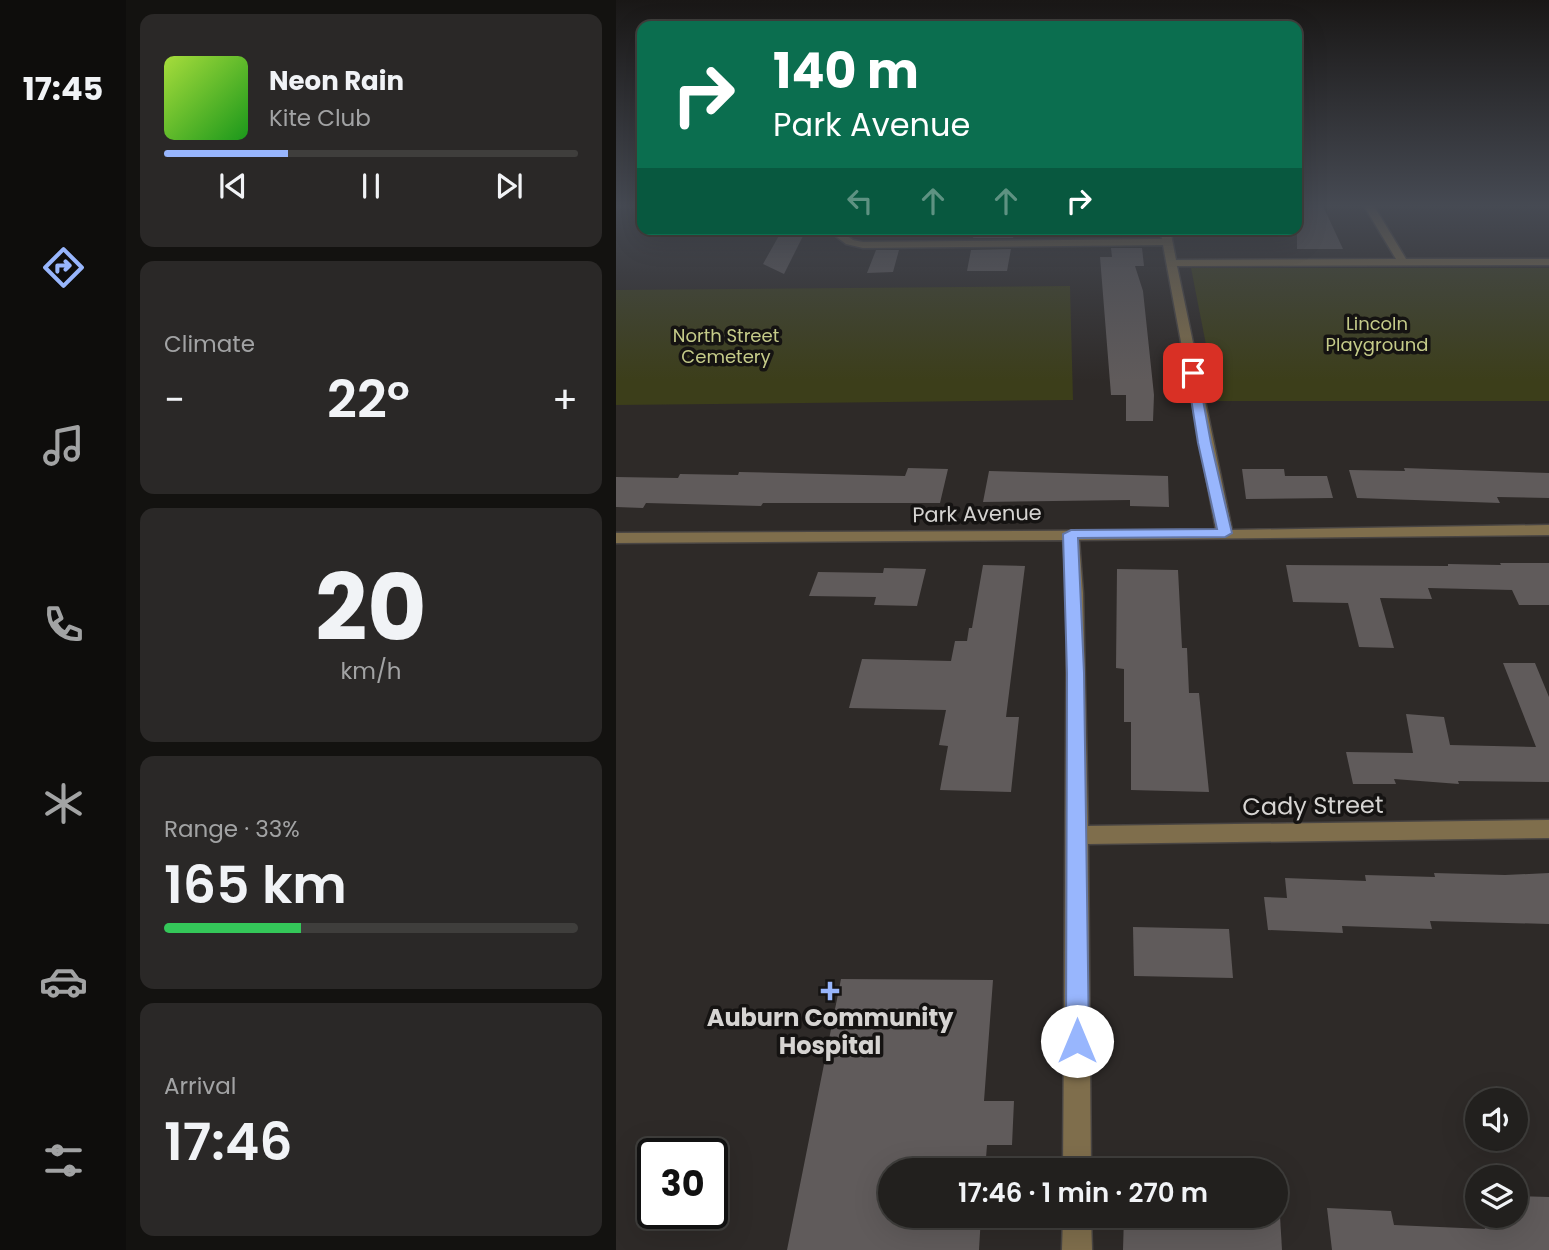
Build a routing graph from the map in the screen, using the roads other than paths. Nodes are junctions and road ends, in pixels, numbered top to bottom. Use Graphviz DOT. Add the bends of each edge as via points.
graph roads {
  1 [pos="1172,264"];
  2 [pos="1549,530"];
  3 [pos="1225,533"];
  4 [pos="1071,534"];
  5 [pos="616,538"];
  6 [pos="1549,829"];
  7 [pos="1077,835"];
  8 [pos="1077,1158"];
  9 [pos="1077,1228"];
  10 [pos="1077,1250"];
  1 -- 3 [label="street"];
  2 -- 3 [label="street, Park Avenue"];
  3 -- 4 [label="street, Park Avenue"];
  4 -- 5 [label="street, Park Avenue"];
  4 -- 7 [label="street"];
  6 -- 7 [label="street, Cady Street"];
  7 -- 8 [label="street"];
  9 -- 10 [label="street"];
}
